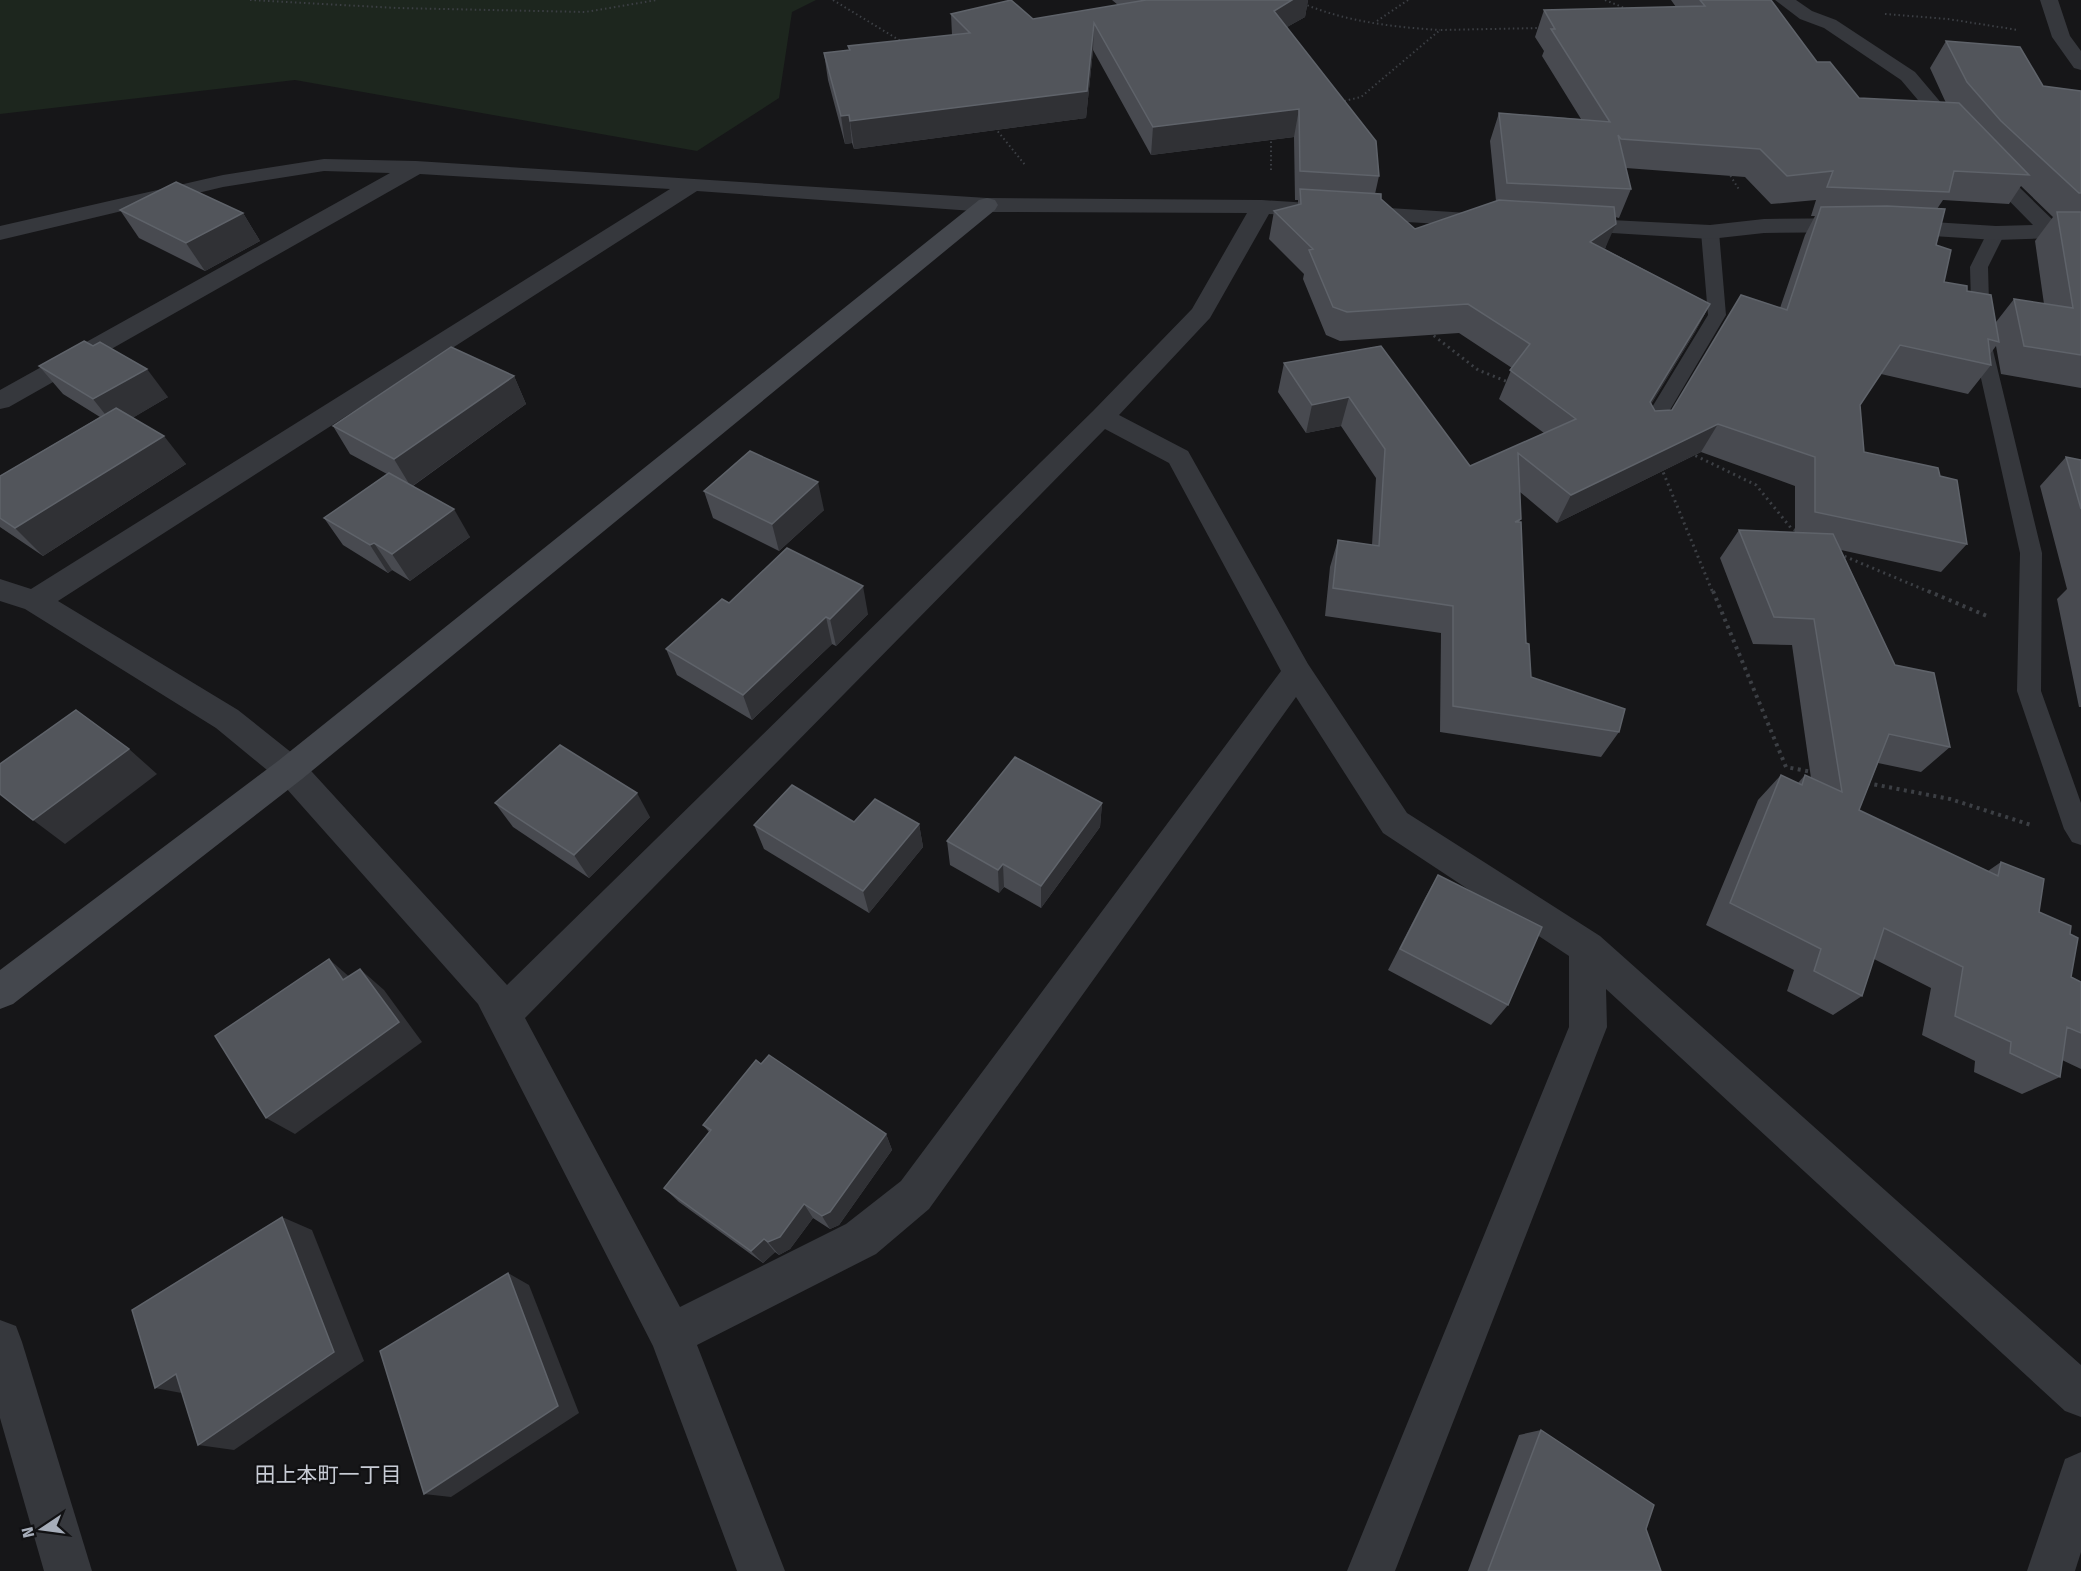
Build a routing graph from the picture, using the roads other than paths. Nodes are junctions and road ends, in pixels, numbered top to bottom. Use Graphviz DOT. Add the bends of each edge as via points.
graph roads {
  1 [pos="1784,0"];
  2 [pos="2049,0"];
  3 [pos="2081,64"];
  4 [pos="416,167"];
  5 [pos="693,184"];
  6 [pos="987,206"];
  7 [pos="1262,207"];
  8 [pos="1517,222"];
  9 [pos="1552,224"];
  10 [pos="2050,230"];
  11 [pos="2081,230"];
  12 [pos="1710,232"];
  13 [pos="0,233"];
  14 [pos="1996,233"];
  15 [pos="0,401"];
  16 [pos="1102,417"];
  17 [pos="1647,432"];
  18 [pos="0,590"];
  19 [pos="35,601"];
  20 [pos="1297,672"];
  21 [pos="290,770"];
  22 [pos="2081,834"];
  23 [pos="1587,948"];
  24 [pos="0,992"];
  25 [pos="503,1014"];
  26 [pos="671,1335"];
  27 [pos="0,1342"];
  28 [pos="2081,1395"];
  29 [pos="2081,1475"];
  30 [pos="68,1571"];
  31 [pos="761,1571"];
  32 [pos="1371,1571"];
  33 [pos="2051,1571"];
  1 -- 10 [label="street" via="1806,15 1830,24 1908,76 1974,154"];
  2 -- 3 [label="street" via="2061,37"];
  4 -- 5 [label="street"];
  4 -- 13 [label="street" via="324,165 224,181"];
  4 -- 15 [label="street"];
  5 -- 6 [label="street"];
  5 -- 19 [label="street"];
  6 -- 7 [label="street"];
  6 -- 21 [label="street"];
  7 -- 8 [label="street"];
  7 -- 16 [label="street" via="1202,313"];
  9 -- 12 [label="street"];
  10 -- 11 [label="street"];
  10 -- 14 [label="street"];
  12 -- 14 [label="street" via="1764,226 1869,225"];
  12 -- 17 [label="lane" via="1717,315"];
  14 -- 22 [label="lane" via="1980,267 1981,338 2031,553 2029,691"];
  16 -- 20 [label="street" via="1179,457"];
  16 -- 25 [label="street"];
  18 -- 19 [label="street"];
  19 -- 21 [label="street" via="227,719"];
  20 -- 23 [label="street" via="1395,824"];
  20 -- 26 [label="street" via="915,1195 861,1239"];
  21 -- 24 [label="street"];
  21 -- 25 [label="street" via="491,992"];
  23 -- 28 [label="street"];
  23 -- 32 [label="street" via="1588,1027"];
  25 -- 26 [label="street"];
  26 -- 31 [label="street"];
  27 -- 30 [label="street"];
  29 -- 33 [label="street"];
}
